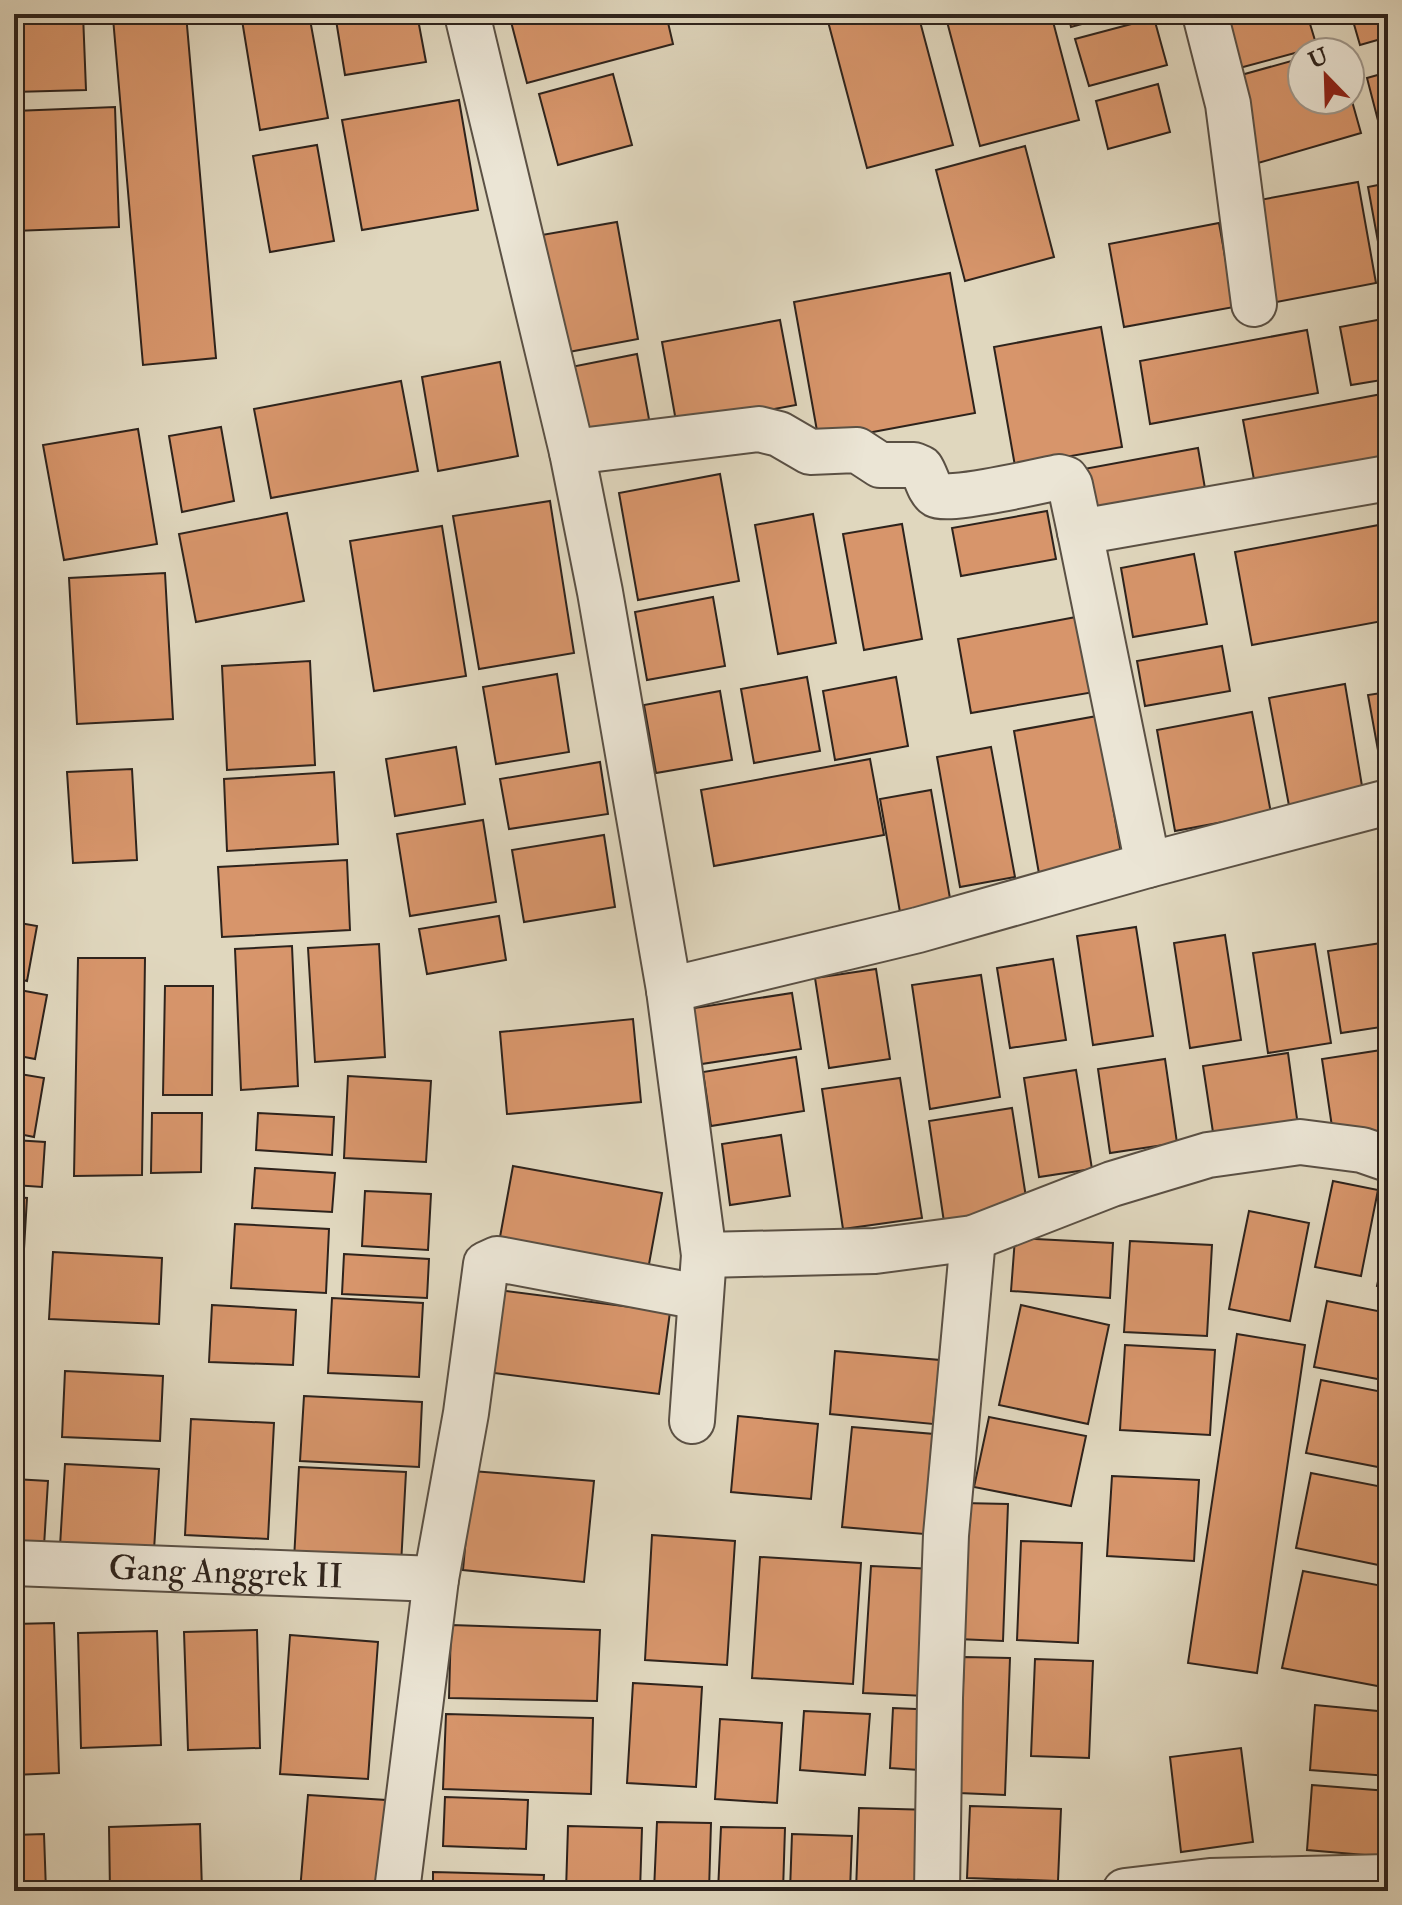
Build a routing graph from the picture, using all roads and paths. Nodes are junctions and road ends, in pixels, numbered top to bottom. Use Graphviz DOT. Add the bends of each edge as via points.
graph roads {
  1 [pos="467,14"];
  2 [pos="1205,14"];
  3 [pos="1254,304"];
  4 [pos="572,452"];
  5 [pos="1388,478"];
  6 [pos="1080,532"];
  7 [pos="1388,802"];
  8 [pos="1148,865"];
  9 [pos="669,990"];
  10 [pos="1388,1159"];
  11 [pos="973,1238"];
  12 [pos="702,1276"];
  13 [pos="692,1421"];
  14 [pos="14,1563"];
  15 [pos="436,1579"];
  16 [pos="1388,1877"];
  17 [pos="1343,1884"];
  18 [pos="397,1891"];
  19 [pos="937,1891"];
  20 [pos="1125,1891"];
  1 -- 4 [label="street"];
  2 -- 3 [label="street" via="1228,104"];
  4 -- 6 [label="street" via="769,430 810,452 857,450 880,465 914,465 940,496 1066,479"];
  4 -- 9 [label="street"];
  5 -- 6 [label="street"];
  6 -- 8 [label="street"];
  7 -- 8 [label="street"];
  8 -- 9 [label="street" via="918,930"];
  9 -- 12 [label="street"];
  10 -- 11 [label="street" via="1300,1142 1208,1155 1112,1184"];
  11 -- 12 [label="street"];
  11 -- 19 [label="street" via="946,1535"];
  12 -- 13 [label="street"];
  12 -- 15 [label="street" via="497,1259 486,1264"];
  14 -- 15 [label="street, Gang Anggrek II"];
  15 -- 18 [label="street"];
  16 -- 17 [label="street"];
  17 -- 20 [label="street" via="1210,1881"];
}
